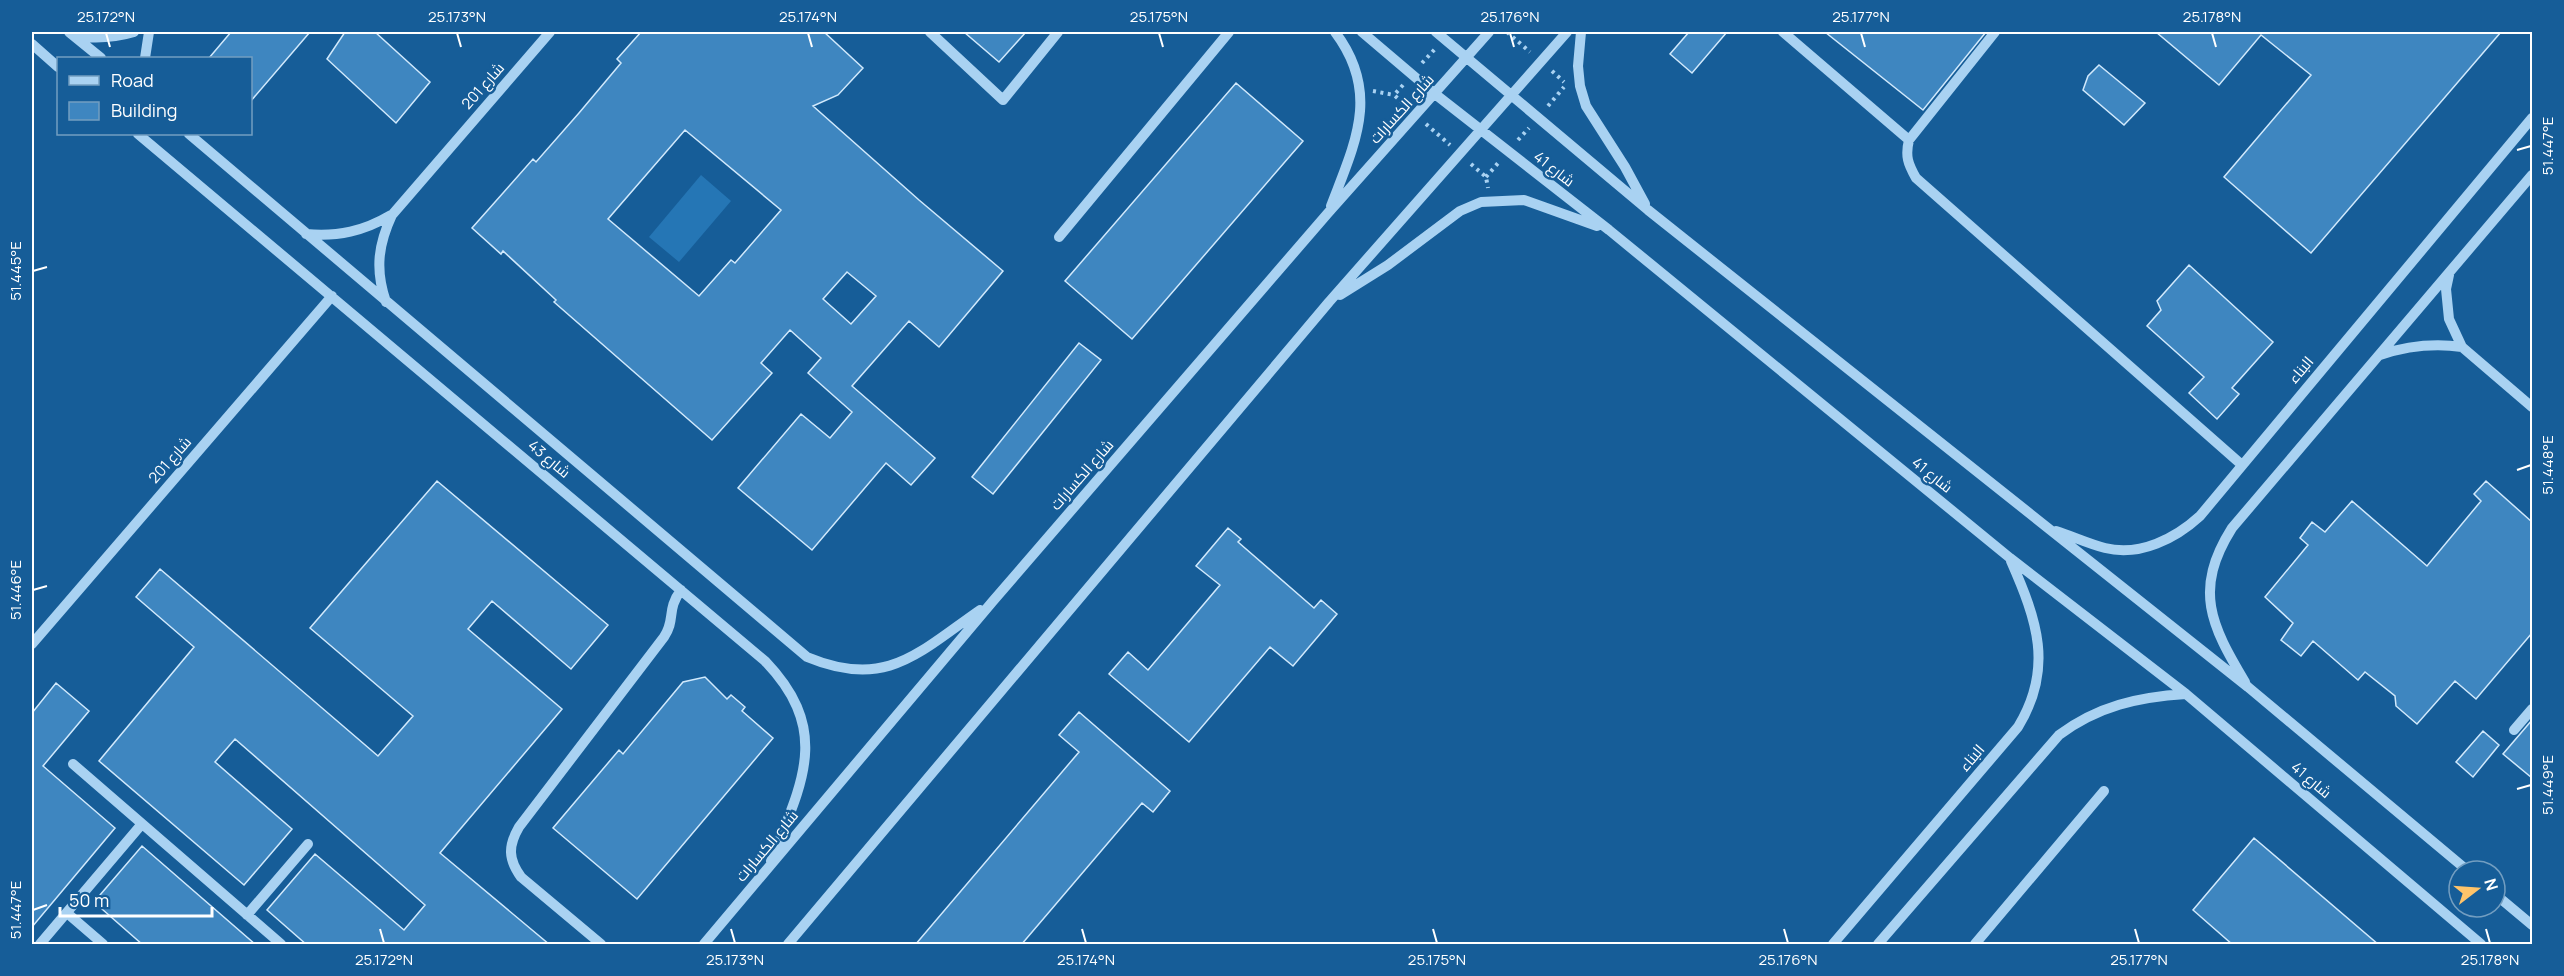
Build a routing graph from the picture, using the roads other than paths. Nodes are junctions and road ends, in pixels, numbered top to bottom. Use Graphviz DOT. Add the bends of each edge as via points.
graph roads {
  1 [pos="134,32"];
  2 [pos="149,32"];
  3 [pos="550,32"];
  4 [pos="930,32"];
  5 [pos="1058,32"];
  6 [pos="1229,32"];
  7 [pos="1335,32"];
  8 [pos="1362,32"];
  9 [pos="1436,32"];
  10 [pos="1489,32"];
  11 [pos="1567,32"];
  12 [pos="1581,32"];
  13 [pos="1783,32"];
  14 [pos="1995,32"];
  15 [pos="72,34"];
  16 [pos="32,44"];
  17 [pos="100,57"];
  18 [pos="146,57"];
  19 [pos="1467,58"];
  20 [pos="57,66"];
  21 [pos="1435,94"];
  22 [pos="1511,95"];
  23 [pos="2532,118"];
  24 [pos="1481,131"];
  25 [pos="139,135"];
  26 [pos="190,135"];
  27 [pos="1909,140"];
  28 [pos="2532,175"];
  29 [pos="1648,210"];
  30 [pos="1328,213"];
  31 [pos="392,215"];
  32 [pos="1609,230"];
  33 [pos="305,234"];
  34 [pos="1059,237"];
  35 [pos="2449,273"];
  36 [pos="332,296"];
  37 [pos="386,302"];
  38 [pos="1329,302"];
  39 [pos="2462,347"];
  40 [pos="2379,355"];
  41 [pos="2532,407"];
  42 [pos="2241,465"];
  43 [pos="2048,528"];
  44 [pos="2010,558"];
  45 [pos="681,590"];
  46 [pos="993,601"];
  47 [pos="32,644"];
  48 [pos="2248,687"];
  49 [pos="2186,694"];
  50 [pos="2532,709"];
  51 [pos="2514,730"];
  52 [pos="73,764"];
  53 [pos="2104,790"];
  54 [pos="141,825"];
  55 [pos="308,844"];
  56 [pos="2454,859"];
  57 [pos="767,870"];
  58 [pos="2507,904"];
  59 [pos="67,912"];
  60 [pos="247,915"];
  61 [pos="2532,926"];
  62 [pos="40,945"];
  63 [pos="103,945"];
  64 [pos="281,945"];
  65 [pos="601,945"];
  66 [pos="704,945"];
  67 [pos="788,945"];
  68 [pos="1833,945"];
  69 [pos="1878,945"];
  70 [pos="1975,945"];
  71 [pos="2481,945"];
  1 -- 15 [label="street" via="104,38"];
  2 -- 18 [label="street"];
  3 -- 31 [label="street, شارع 201"];
  4 -- 5 [label="street" via="1003,100"];
  6 -- 34 [label="street"];
  7 -- 30 [label="street" via="1353,62 1361,89 1362,113 1356,140"];
  8 -- 21 [label="street, شارع 41"];
  9 -- 19 [label="street, شارع 41"];
  10 -- 19 [label="street, شارع الكسارات"];
  11 -- 22 [label="street"];
  12 -- 29 [label="street" via="1578,66 1586,106"];
  13 -- 27 [label="street"];
  14 -- 27 [label="street"];
  15 -- 17 [label="street"];
  16 -- 20 [label="street"];
  19 -- 21 [label="street, شارع الكسارات"];
  19 -- 22 [label="street, شارع 41"];
  21 -- 24 [label="street, شارع 41"];
  21 -- 30 [label="street, شارع الكسارات"];
  22 -- 24 [label="street"];
  22 -- 29 [label="street, شارع 41"];
  23 -- 42 [label="street, البناء"];
  24 -- 32 [label="street, شارع 41"];
  24 -- 38 [label="street"];
  25 -- 36 [label="street, شارع 43"];
  26 -- 33 [label="street, شارع 43"];
  27 -- 42 [label="street" via="1905,154 1916,178"];
  28 -- 35 [label="street"];
  29 -- 43 [label="street, شارع 41"];
  30 -- 46 [label="street, شارع الكسارات"];
  31 -- 33 [label="street, شارع 201" via="341,234"];
  31 -- 37 [label="street, شارع 201" via="379,249 378,267"];
  32 -- 38 [label="street" via="1524,200 1481,202 1460,211 1388,265"];
  32 -- 44 [label="street, شارع 41"];
  33 -- 37 [label="street, شارع 43"];
  35 -- 39 [label="street" via="2448,312"];
  35 -- 40 [label="street"];
  36 -- 45 [label="street, شارع 43"];
  36 -- 47 [label="street, شارع 201"];
  37 -- 46 [label="street, شارع 43" via="807,657 831,667 882,669 907,661"];
  38 -- 67 [label="street"];
  39 -- 40 [label="street" via="2428,345"];
  39 -- 41 [label="street"];
  40 -- 48 [label="street" via="2232,528 2216,558 2210,591 2214,625"];
  42 -- 43 [label="street, البناء" via="2200,516 2158,543 2142,548 2108,549"];
  43 -- 48 [label="street, شارع 41"];
  44 -- 49 [label="street, شارع 41"];
  44 -- 68 [label="street, البناء" via="2038,635 2038,672 2029,709 2018,727"];
  45 -- 57 [label="street, شارع 43" via="782,679 803,721 805,769"];
  45 -- 65 [label="street" via="672,604 671,623 664,637 519,827 509,852 521,877"];
  46 -- 57 [label="street, شارع الكسارات"];
  48 -- 56 [label="street, شارع 41"];
  49 -- 69 [label="street" via="2143,698 2107,707 2060,735"];
  49 -- 71 [label="street, شارع 41"];
  50 -- 51 [label="street"];
  52 -- 54 [label="street"];
  53 -- 70 [label="street"];
  54 -- 59 [label="street"];
  54 -- 60 [label="street"];
  55 -- 60 [label="street"];
  57 -- 66 [label="street, شارع الكسارات"];
  58 -- 61 [label="street"];
  59 -- 62 [label="street"];
  59 -- 63 [label="street"];
  60 -- 64 [label="street"];
}
